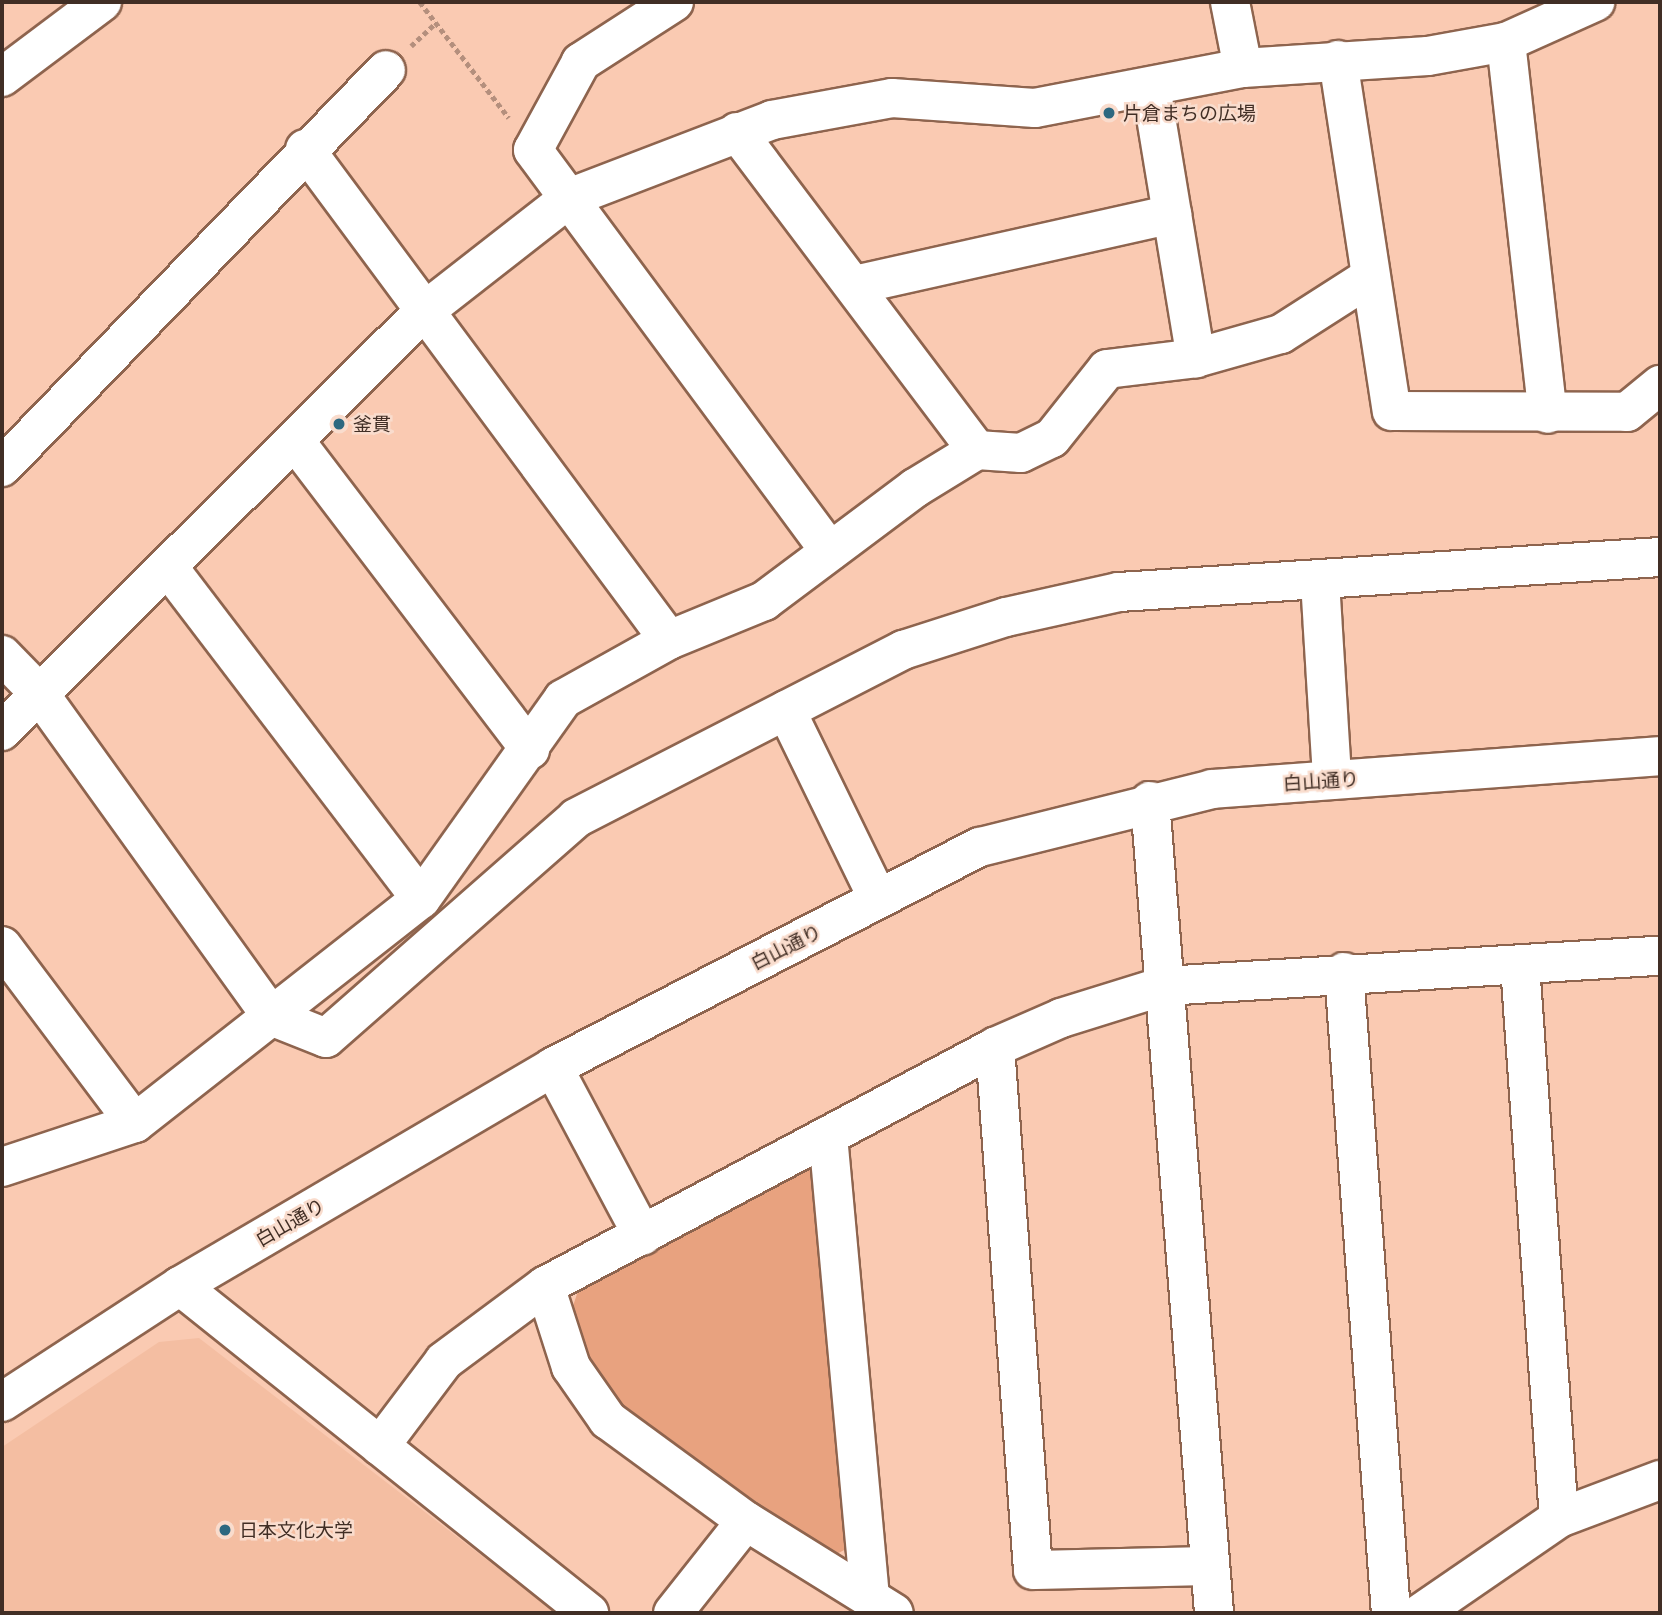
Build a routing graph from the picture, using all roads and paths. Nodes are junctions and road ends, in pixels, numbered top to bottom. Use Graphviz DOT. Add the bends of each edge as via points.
graph roads {
  1 [pos="102,2"];
  2 [pos="420,2"];
  3 [pos="674,2"];
  4 [pos="1230,2"];
  5 [pos="1595,2"];
  6 [pos="1506,42"];
  7 [pos="1338,60"];
  8 [pos="1243,68"];
  9 [pos="386,70"];
  10 [pos="2,77"];
  11 [pos="1151,87"];
  12 [pos="737,132"];
  13 [pos="305,149"];
  14 [pos="533,149"];
  15 [pos="569,198"];
  16 [pos="1172,214"];
  17 [pos="1367,279"];
  18 [pos="855,285"];
  19 [pos="422,313"];
  20 [pos="1196,358"];
  21 [pos="1660,385"];
  22 [pos="1548,414"];
  23 [pos="295,441"];
  24 [pos="977,450"];
  25 [pos="2,467"];
  26 [pos="830,551"];
  27 [pos="1660,557"];
  28 [pos="168,567"];
  29 [pos="1320,581"];
  30 [pos="669,640"];
  31 [pos="2,655"];
  32 [pos="39,693"];
  33 [pos="786,710"];
  34 [pos="2,731"];
  35 [pos="530,750"];
  36 [pos="1660,756"];
  37 [pos="1332,780"];
  38 [pos="1150,802"];
  39 [pos="421,899"];
  40 [pos="878,899"];
  41 [pos="2,946"];
  42 [pos="1660,956"];
  43 [pos="1520,965"];
  44 [pos="1344,972"];
  45 [pos="1164,986"];
  46 [pos="271,1016"];
  47 [pos="995,1047"];
  48 [pos="553,1067"];
  49 [pos="135,1123"];
  50 [pos="828,1136"];
  51 [pos="2,1167"];
  52 [pos="643,1236"];
  53 [pos="180,1286"];
  54 [pos="545,1286"];
  55 [pos="2,1402"];
  56 [pos="380,1446"];
  57 [pos="1660,1480"];
  58 [pos="1559,1518"];
  59 [pos="746,1521"];
  60 [pos="1210,1566"];
  61 [pos="882,1606"];
  62 [pos="589,1613"];
  63 [pos="673,1613"];
  64 [pos="1214,1613"];
  65 [pos="1391,1613"];
  66 [pos="1421,1613"];
  1 -- 10 [label="street"];
  2 -- 14 [label="path"];
  3 -- 14 [label="street" via="581,62"];
  4 -- 8 [label="street"];
  5 -- 6 [label="street"];
  6 -- 7 [label="street" via="1428,56"];
  6 -- 22 [label="street"];
  7 -- 8 [label="street"];
  7 -- 17 [label="street"];
  8 -- 11 [label="street"];
  9 -- 13 [label="street"];
  11 -- 12 [label="street" via="1035,108 892,98 772,120"];
  11 -- 16 [label="street"];
  12 -- 15 [label="street"];
  12 -- 18 [label="street"];
  13 -- 19 [label="street"];
  13 -- 25 [label="street"];
  14 -- 15 [label="street"];
  15 -- 19 [label="street"];
  15 -- 26 [label="street"];
  16 -- 18 [label="street"];
  16 -- 20 [label="street"];
  17 -- 20 [label="street" via="1282,334"];
  17 -- 22 [label="street" via="1392,411"];
  18 -- 24 [label="street"];
  19 -- 23 [label="street"];
  19 -- 30 [label="street"];
  20 -- 24 [label="street" via="1107,369 1052,438 1021,453"];
  21 -- 22 [label="street" via="1627,412"];
  23 -- 28 [label="street"];
  23 -- 35 [label="street"];
  24 -- 26 [label="street" via="915,488"];
  26 -- 30 [label="street" via="764,601"];
  27 -- 29 [label="street"];
  28 -- 32 [label="street"];
  28 -- 39 [label="street"];
  29 -- 33 [label="street" via="1119,592 1006,617 903,650"];
  29 -- 37 [label="street"];
  30 -- 35 [label="street" via="563,699"];
  31 -- 32 [label="street"];
  32 -- 34 [label="street"];
  32 -- 46 [label="street"];
  33 -- 40 [label="street"];
  33 -- 46 [label="street" via="576,818 326,1038"];
  35 -- 39 [label="street"];
  36 -- 37 [label="street, 白山通り"];
  37 -- 38 [label="street, 白山通り" via="1212,789"];
  38 -- 40 [label="street, 白山通り" via="980,847"];
  38 -- 45 [label="street"];
  39 -- 46 [label="street"];
  40 -- 48 [label="street, 白山通り"];
  41 -- 49 [label="street"];
  42 -- 43 [label="street"];
  43 -- 44 [label="street"];
  43 -- 58 [label="street"];
  44 -- 45 [label="street"];
  44 -- 65 [label="street"];
  45 -- 47 [label="street" via="1061,1018"];
  45 -- 60 [label="street"];
  46 -- 49 [label="street"];
  47 -- 50 [label="street"];
  47 -- 60 [label="street" via="1033,1570"];
  48 -- 52 [label="street"];
  48 -- 53 [label="street, 白山通り"];
  49 -- 51 [label="street"];
  50 -- 52 [label="street"];
  50 -- 61 [label="street"];
  52 -- 54 [label="street"];
  53 -- 55 [label="street, 白山通り"];
  53 -- 56 [label="street"];
  54 -- 56 [label="street" via="444,1361"];
  54 -- 59 [label="street" via="571,1367 608,1420"];
  56 -- 62 [label="street"];
  57 -- 58 [label="street"];
  58 -- 66 [label="street"];
  59 -- 61 [label="street"];
  59 -- 63 [label="street"];
  60 -- 64 [label="street"];
}
